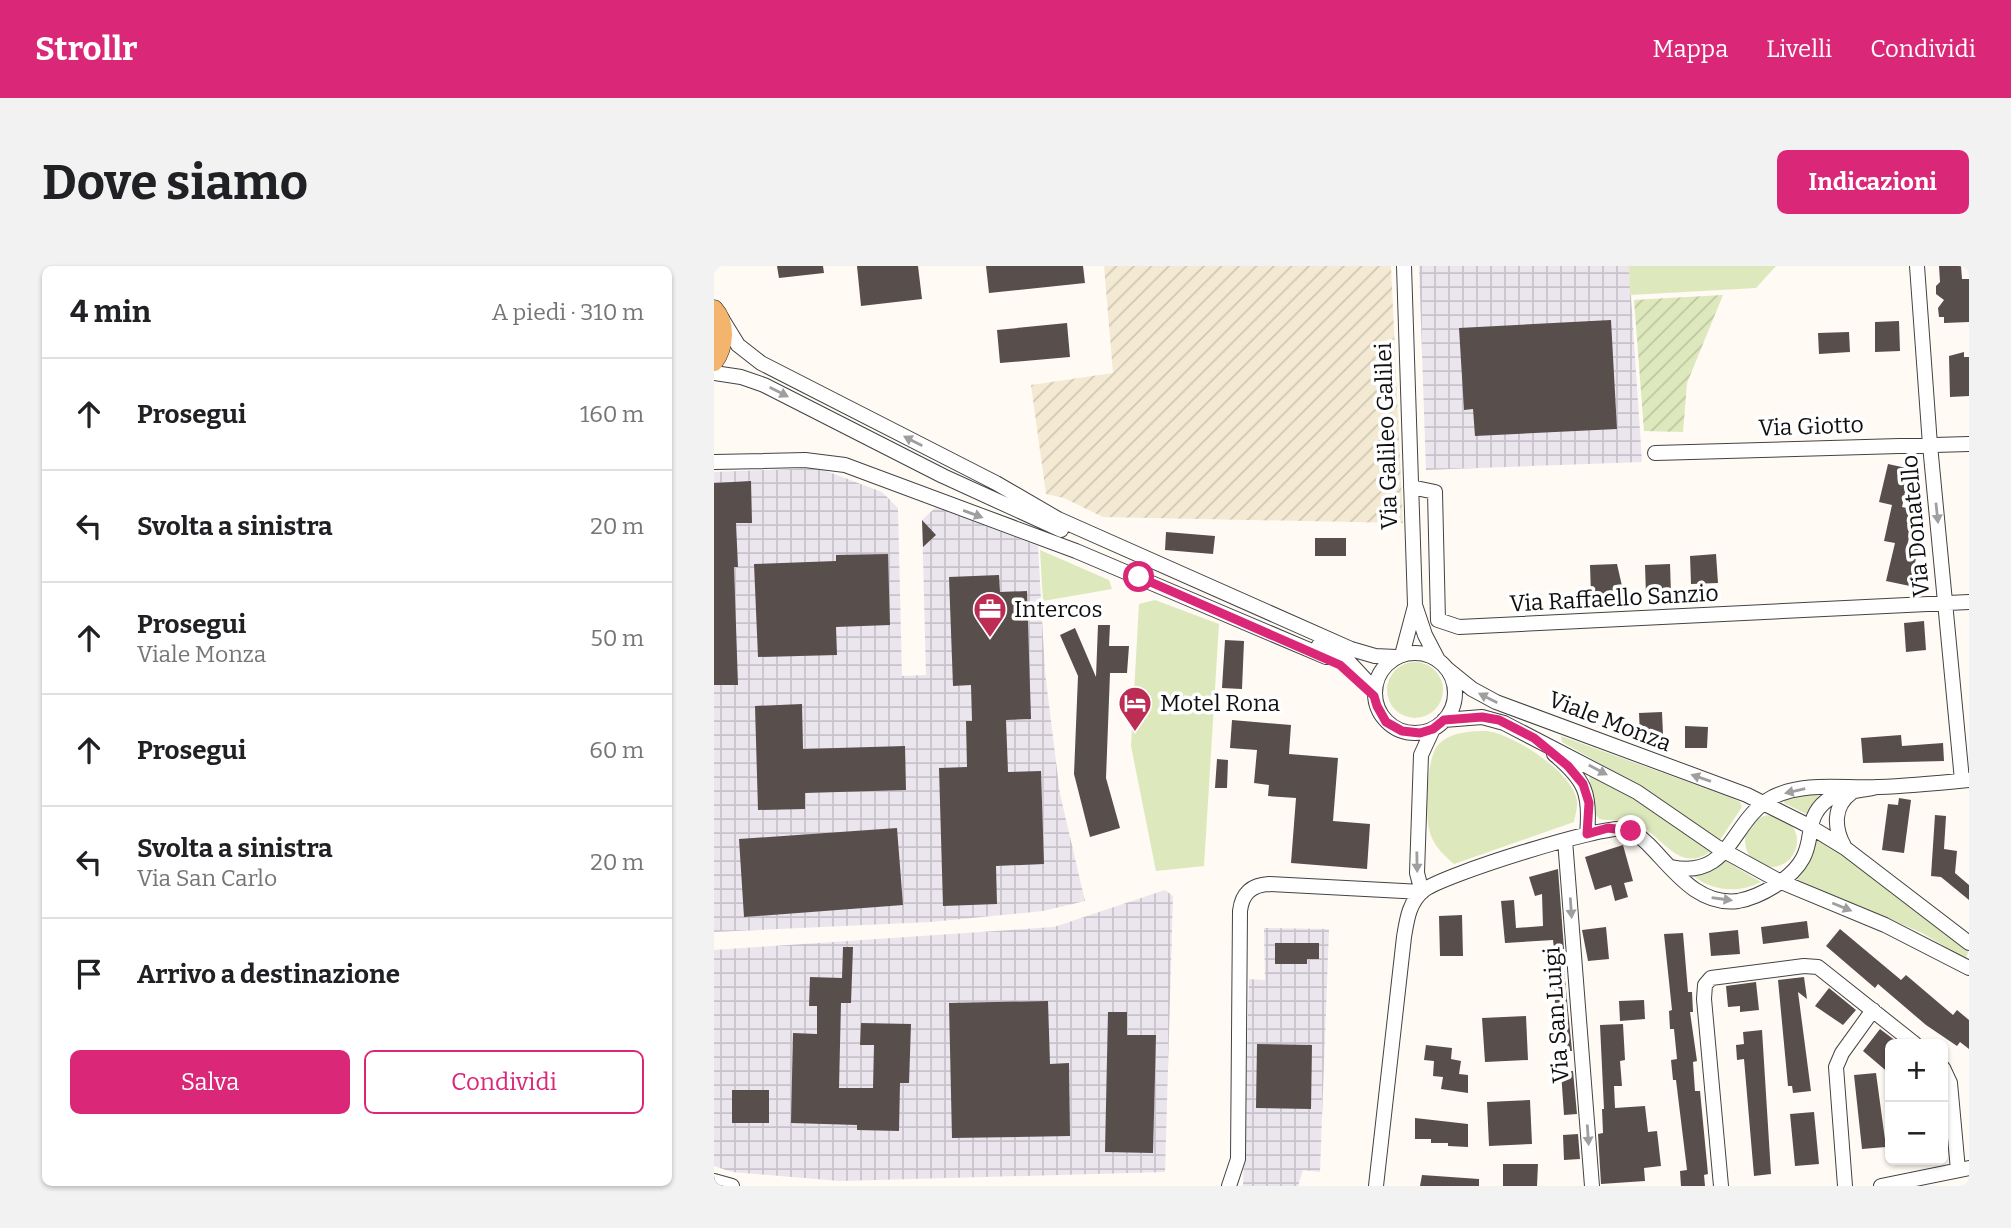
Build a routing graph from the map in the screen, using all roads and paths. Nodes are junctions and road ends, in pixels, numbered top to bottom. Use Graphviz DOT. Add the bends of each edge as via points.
graph roads {
  1 [pos="1404,266"];
  2 [pos="1917,266"];
  3 [pos="716,311"];
  4 [pos="714,362"];
  5 [pos="714,373"];
  6 [pos="1969,444"];
  7 [pos="1930,445"];
  8 [pos="1655,453"];
  9 [pos="714,462"];
  10 [pos="1410,487"];
  11 [pos="1969,602"];
  12 [pos="1946,604"];
  13 [pos="1415,605"];
  14 [pos="1399,656"];
  15 [pos="1442,664"];
  16 [pos="1374,693"];
  17 [pos="1438,724"];
  18 [pos="1402,731"];
  19 [pos="1534,738"];
  20 [pos="1421,755"];
  21 [pos="1966,780"];
  22 [pos="1877,787"];
  23 [pos="1852,792"];
  24 [pos="1764,803"];
  25 [pos="1809,826"];
  26 [pos="1587,834"];
  27 [pos="1565,840"];
  28 [pos="1845,848"];
  29 [pos="1726,852"];
  30 [pos="1671,867"];
  31 [pos="1779,881"];
  32 [pos="1422,892"];
  33 [pos="1969,943"];
  34 [pos="1969,968"];
  35 [pos="1873,1010"];
  36 [pos="1909,1039"];
  37 [pos="1948,1077"];
  38 [pos="1964,1169"];
  39 [pos="714,1181"];
  40 [pos="733,1186"];
  41 [pos="1229,1186"];
  42 [pos="1376,1186"];
  43 [pos="1592,1186"];
  44 [pos="1721,1186"];
  45 [pos="1845,1186"];
  46 [pos="1881,1186"];
  1 -- 10 [label="street, Via Galileo Galilei"];
  2 -- 7 [label="street, Via Donatello"];
  3 -- 4 [label="main road" via="723,339"];
  14 -- 3 [label="street, one-way" via="1351,649 1058,519 761,363 738,345"];
  5 -- 16 [label="street, one-way" via="764,385 996,502 1331,650 1352,664"];
  6 -- 7 [label="street, Via Giotto"];
  7 -- 8 [label="street, Via Giotto"];
  7 -- 12 [label="street, Via Donatello, one-way"];
  9 -- 16 [label="street, one-way" via="827,461 845,465 1076,551 1316,653 1344,667"];
  10 -- 12 [label="street, Via Raffaello Sanzio" via="1434,492 1438,620 1459,627"];
  10 -- 13 [label="street, Via Galileo Galilei"];
  11 -- 12 [label="street"];
  12 -- 21 [label="street, Via Donatello"];
  13 -- 14 [label="street, Via Galileo Galilei"];
  13 -- 15 [label="street, Via Galileo Galilei" via="1424,635"];
  14 -- 15 [label="street" via="1421,653"];
  14 -- 16 [label="street" via="1381,670"];
  15 -- 17 [label="street" via="1455,693 1452,708"];
  24 -- 15 [label="street, Viale Monza, one-way" via="1496,702"];
  16 -- 18 [label="street" via="1383,718"];
  17 -- 18 [label="street" via="1420,733"];
  17 -- 19 [label="street, Viale Monza" via="1489,718"];
  17 -- 20 [label="street"];
  18 -- 20 [label="street"];
  19 -- 26 [label="street" via="1583,784 1589,803"];
  19 -- 29 [label="street, Viale Monza, one-way" via="1637,792"];
  20 -- 32 [label="street, one-way" via="1417,873"];
  21 -- 22 [label="street"];
  22 -- 23 [label="street"];
  22 -- 24 [label="street, one-way" via="1809,788"];
  23 -- 25 [label="street" via="1826,802"];
  23 -- 28 [label="street" via="1836,817"];
  24 -- 25 [label="street, Viale Monza"];
  24 -- 29 [label="street" via="1742,825"];
  25 -- 28 [label="street, Viale Monza"];
  25 -- 31 [label="street" via="1803,859"];
  26 -- 27 [label="street"];
  26 -- 30 [label="street" via="1608,828 1631,831"];
  27 -- 32 [label="street" via="1441,881"];
  27 -- 43 [label="street, Via San Luigi, one-way"];
  28 -- 33 [label="street, Viale Monza"];
  29 -- 30 [label="street" via="1699,868"];
  29 -- 31 [label="street, Viale Monza"];
  30 -- 31 [label="street, one-way" via="1695,891 1726,901 1757,895"];
  31 -- 34 [label="street, Viale Monza, one-way" via="1885,925"];
  32 -- 41 [label="street" via="1269,884 1254,887 1242,899 1238,1159"];
  32 -- 42 [label="street" via="1410,910 1404,937"];
  35 -- 36 [label="street"];
  35 -- 44 [label="street" via="1824,969 1814,966 1723,974 1707,981 1703,999"];
  35 -- 45 [label="street" via="1836,1067"];
  37 -- 38 [label="street"];
  38 -- 46 [label="street"];
  39 -- 40 [label="street"];
}
